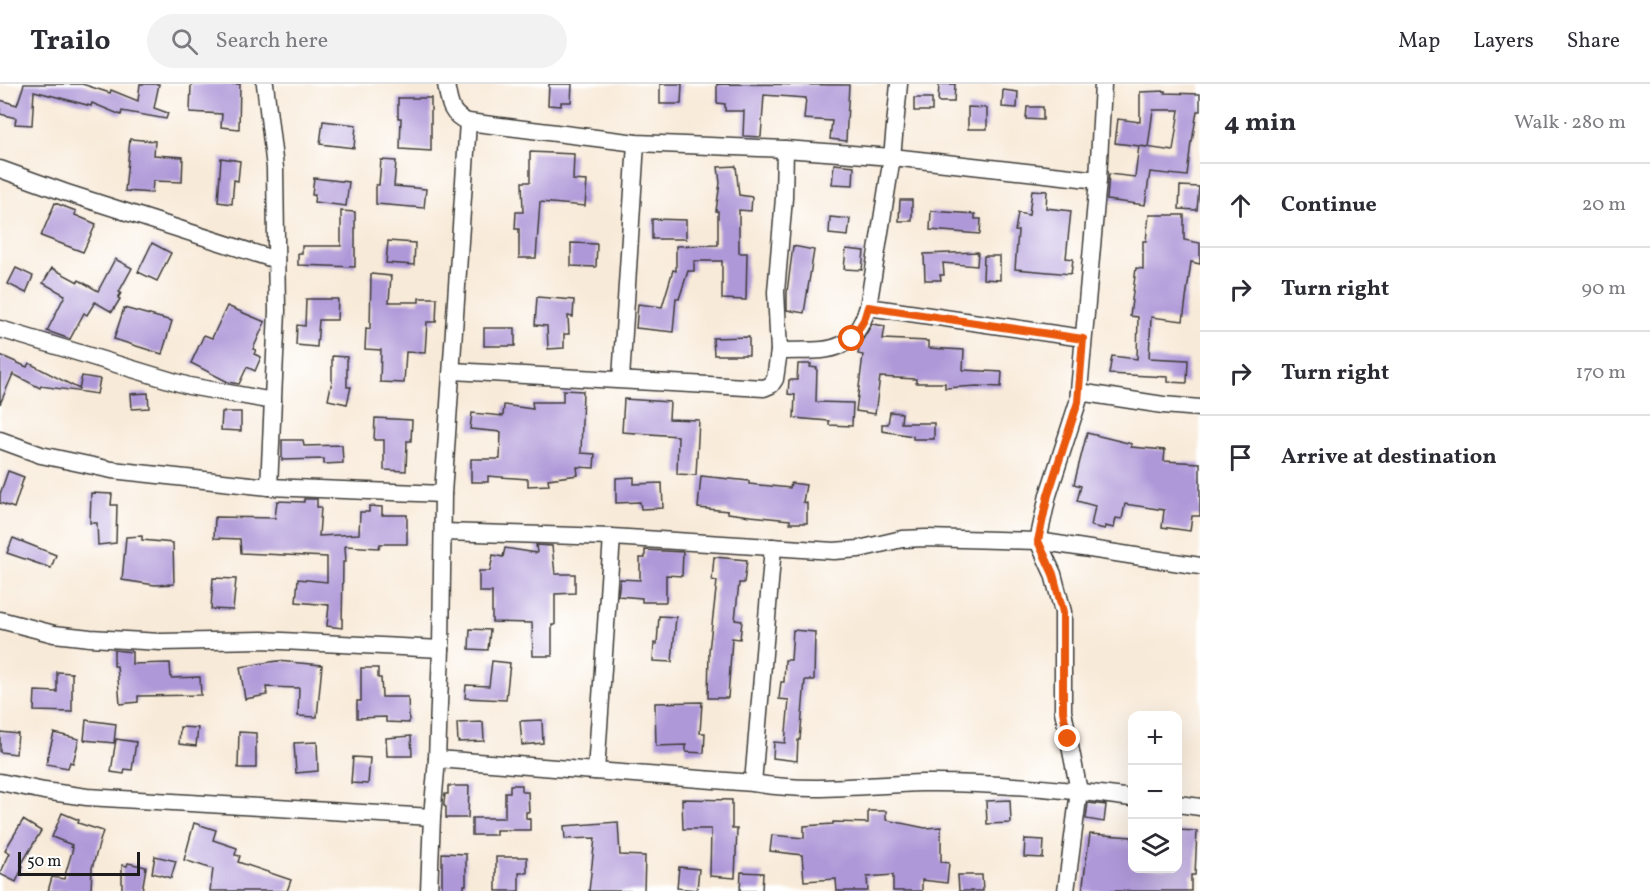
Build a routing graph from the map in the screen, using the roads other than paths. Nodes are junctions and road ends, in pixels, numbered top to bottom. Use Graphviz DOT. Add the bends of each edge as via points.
graph roads {
  1 [pos="265,84"];
  2 [pos="446,84"];
  3 [pos="899,84"];
  4 [pos="1103,84"];
  5 [pos="468,122"];
  6 [pos="636,143"];
  7 [pos="785,149"];
  8 [pos="892,157"];
  9 [pos="0,169"];
  10 [pos="1098,180"];
  11 [pos="276,260"];
  12 [pos="868,307"];
  13 [pos="0,329"];
  14 [pos="1083,339"];
  15 [pos="779,351"];
  16 [pos="452,372"];
  17 [pos="621,379"];
  18 [pos="1078,392"];
  19 [pos="273,400"];
  20 [pos="1200,408"];
  21 [pos="0,440"];
  22 [pos="269,487"];
  23 [pos="443,494"];
  24 [pos="443,532"];
  25 [pos="612,537"];
  26 [pos="1038,541"];
  27 [pos="773,547"];
  28 [pos="1200,566"];
  29 [pos="0,620"];
  30 [pos="441,649"];
  31 [pos="437,759"];
  32 [pos="596,771"];
  33 [pos="0,782"];
  34 [pos="753,783"];
  35 [pos="1079,791"];
  36 [pos="1128,797"];
  37 [pos="1182,805"];
  38 [pos="1200,807"];
  39 [pos="432,817"];
  40 [pos="429,891"];
  41 [pos="1066,891"];
  1 -- 11 [label="street" via="275,168"];
  2 -- 5 [label="street" via="453,113"];
  3 -- 8 [label="street"];
  4 -- 10 [label="street"];
  5 -- 6 [label="street"];
  5 -- 16 [label="street"];
  6 -- 7 [label="street"];
  6 -- 17 [label="street"];
  7 -- 8 [label="street"];
  7 -- 15 [label="street" via="776,292"];
  8 -- 10 [label="street"];
  8 -- 12 [label="street"];
  9 -- 11 [label="street"];
  10 -- 14 [label="street"];
  11 -- 19 [label="street"];
  12 -- 14 [label="street"];
  12 -- 15 [label="street" via="858,331 842,346 832,350"];
  13 -- 19 [label="street" via="189,386"];
  14 -- 18 [label="street"];
  15 -- 17 [label="street" via="775,379 764,388"];
  16 -- 17 [label="street"];
  16 -- 23 [label="street"];
  18 -- 20 [label="street"];
  18 -- 26 [label="street"];
  19 -- 22 [label="street"];
  21 -- 22 [label="street" via="41,455 112,470"];
  22 -- 23 [label="street"];
  23 -- 24 [label="street"];
  24 -- 25 [label="street"];
  24 -- 30 [label="street"];
  25 -- 27 [label="street"];
  25 -- 32 [label="street"];
  26 -- 27 [label="street" via="926,538 834,551"];
  26 -- 28 [label="street"];
  26 -- 35 [label="street" via="1056,583 1063,612 1063,711"];
  27 -- 34 [label="street"];
  29 -- 30 [label="street" via="54,634 90,638 161,642 262,640"];
  30 -- 31 [label="street"];
  31 -- 32 [label="street"];
  31 -- 39 [label="street"];
  32 -- 34 [label="street"];
  33 -- 39 [label="street" via="87,797"];
  34 -- 35 [label="street" via="801,789 991,784"];
  35 -- 36 [label="street"];
  35 -- 41 [label="street"];
  37 -- 38 [label="street"];
  39 -- 40 [label="street"];
}
